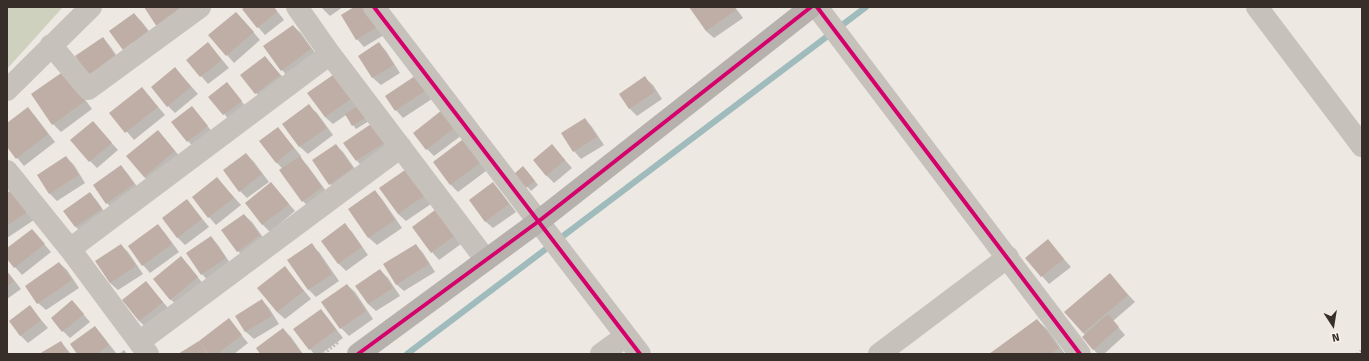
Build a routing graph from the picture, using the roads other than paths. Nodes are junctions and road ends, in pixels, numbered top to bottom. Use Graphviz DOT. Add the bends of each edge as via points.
graph roads {
  1 [pos="90,7"];
  2 [pos="200,7"];
  3 [pos="298,7"];
  4 [pos="374,7"];
  5 [pos="811,7"];
  6 [pos="1257,7"];
  7 [pos="828,21"];
  8 [pos="51,45"];
  9 [pos="330,54"];
  10 [pos="7,90"];
  11 [pos="1362,146"];
  12 [pos="401,147"];
  13 [pos="7,171"];
  14 [pos="549,234"];
  15 [pos="70,249"];
  16 [pos="1008,257"];
  17 [pos="486,260"];
  18 [pos="626,336"];
  19 [pos="143,348"];
  20 [pos="358,354"];
  21 [pos="601,354"];
  22 [pos="640,354"];
  23 [pos="878,354"];
  24 [pos="1080,354"];
  1 -- 8 [label="street"];
  2 -- 8 [label="street" via="88,89"];
  3 -- 9 [label="street"];
  4 -- 14 [label="street"];
  5 -- 14 [label="street"];
  6 -- 11 [label="street"];
  7 -- 16 [label="street"];
  8 -- 10 [label="street"];
  9 -- 12 [label="street"];
  9 -- 15 [label="street"];
  12 -- 17 [label="street"];
  12 -- 19 [label="street"];
  13 -- 15 [label="street"];
  14 -- 17 [label="street"];
  14 -- 18 [label="street"];
  15 -- 19 [label="street"];
  16 -- 23 [label="street"];
  16 -- 24 [label="street"];
  17 -- 20 [label="street"];
  18 -- 21 [label="street"];
  18 -- 22 [label="street"];
}
